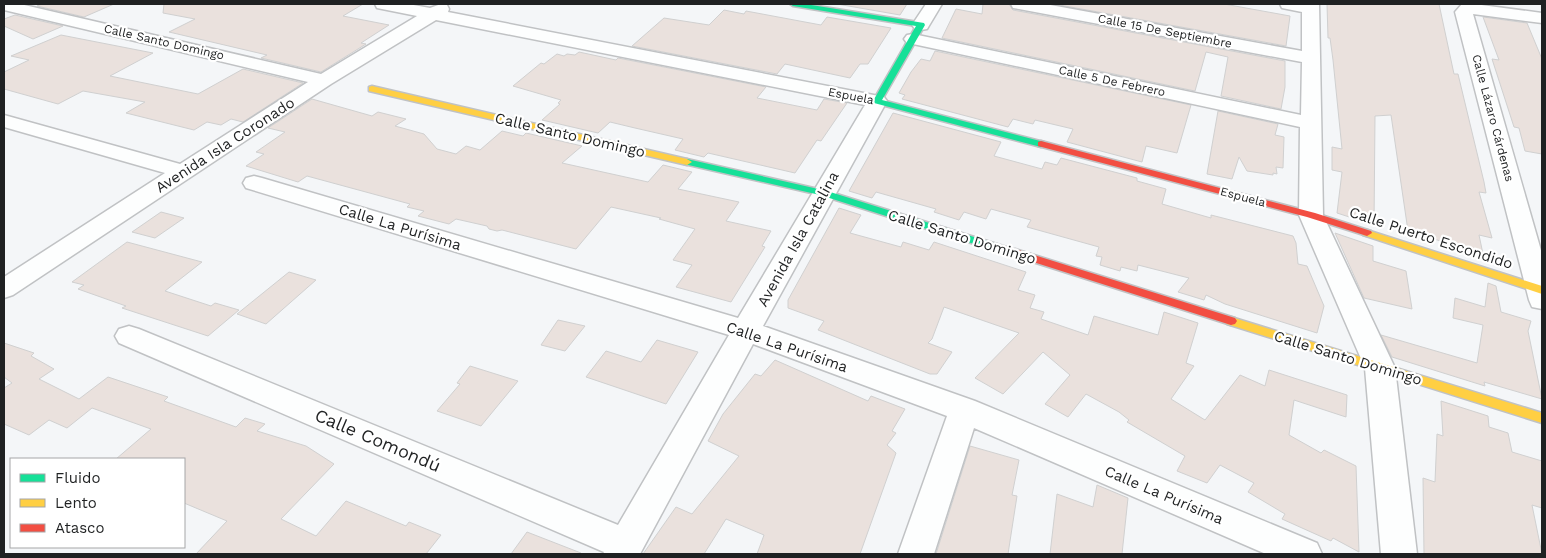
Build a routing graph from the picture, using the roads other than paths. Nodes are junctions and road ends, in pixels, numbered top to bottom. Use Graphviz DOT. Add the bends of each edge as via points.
graph roads {
  1 [pos="383,4"];
  2 [pos="449,4"];
  3 [pos="793,4"];
  4 [pos="934,4"];
  5 [pos="1019,4"];
  6 [pos="4,5"];
  7 [pos="1303,5"];
  8 [pos="433,13"];
  9 [pos="1542,18"];
  10 [pos="918,32"];
  11 [pos="1311,58"];
  12 [pos="324,80"];
  13 [pos="372,89"];
  14 [pos="877,101"];
  15 [pos="4,121"];
  16 [pos="1311,122"];
  17 [pos="184,172"];
  18 [pos="254,183"];
  19 [pos="823,193"];
  20 [pos="1311,216"];
  21 [pos="4,289"];
  22 [pos="1541,293"];
  23 [pos="747,332"];
  24 [pos="129,336"];
  25 [pos="1380,368"];
  26 [pos="964,410"];
  27 [pos="1542,418"];
  28 [pos="624,550"];
  29 [pos="916,554"];
  30 [pos="1304,554"];
  31 [pos="1399,554"];
  1 -- 8 [label="street, Espuela"];
  2 -- 8 [label="street, Avenida Isla Coronado"];
  3 -- 10 [label="street"];
  4 -- 10 [label="street, Avenida Isla Catalina"];
  5 -- 11 [label="street, Calle 15 De Septiembre"];
  6 -- 12 [label="street, Calle Santo Domingo"];
  7 -- 11 [label="street"];
  8 -- 12 [label="street, Avenida Isla Coronado"];
  8 -- 14 [label="street, Espuela"];
  9 -- 22 [label="street, Calle Lázaro Cárdenas" via="1480,8 1468,8 1464,12"];
  10 -- 14 [label="street, Avenida Isla Catalina"];
  10 -- 16 [label="street, Calle 5 De Febrero"];
  11 -- 16 [label="street"];
  12 -- 17 [label="street, Avenida Isla Coronado"];
  13 -- 19 [label="street, Calle Santo Domingo"];
  14 -- 19 [label="street, Avenida Isla Catalina"];
  14 -- 20 [label="street, Espuela"];
  15 -- 17 [label="street"];
  16 -- 20 [label="street"];
  17 -- 21 [label="street, Avenida Isla Coronado"];
  18 -- 23 [label="street, Calle La Purísima"];
  19 -- 23 [label="street, Avenida Isla Catalina"];
  19 -- 25 [label="street, Calle Santo Domingo"];
  20 -- 22 [label="street, Calle Puerto Escondido"];
  20 -- 25 [label="street"];
  23 -- 26 [label="street, Calle La Purísima"];
  23 -- 28 [label="street, Avenida Isla Catalina"];
  24 -- 28 [label="street, Calle Comondú"];
  25 -- 27 [label="street, Calle Santo Domingo"];
  25 -- 31 [label="street"];
  26 -- 29 [label="street"];
  26 -- 30 [label="street, Calle La Purísima"];
}
